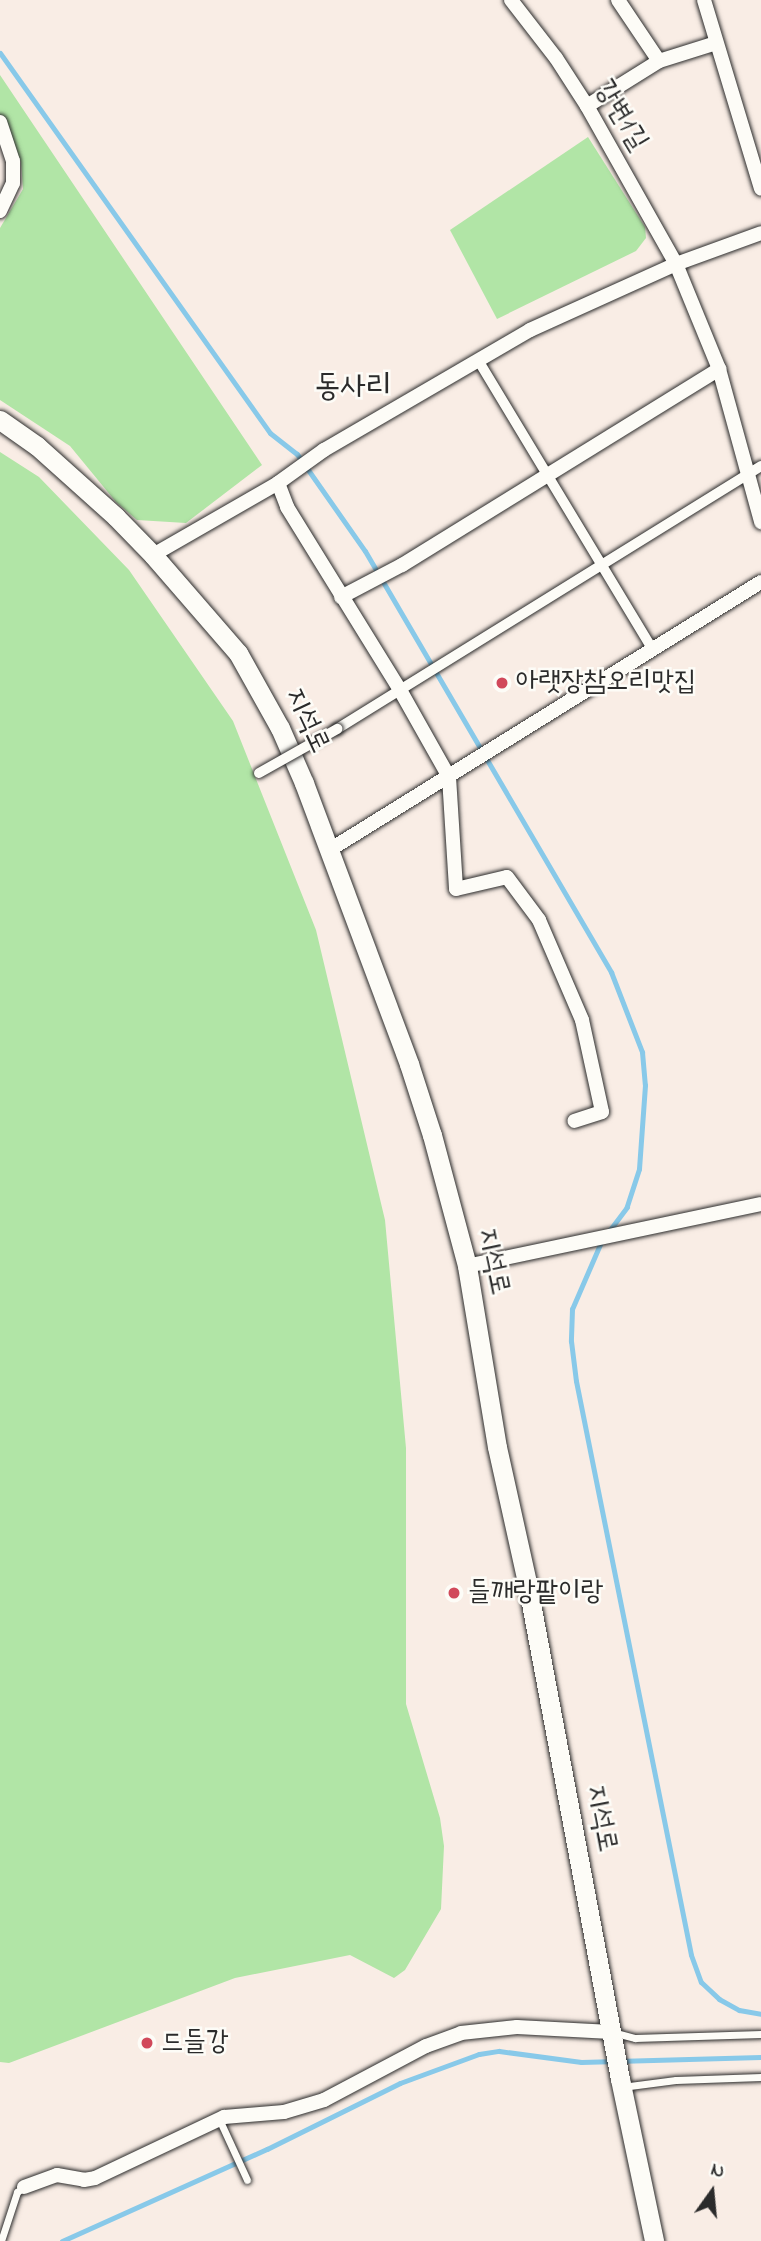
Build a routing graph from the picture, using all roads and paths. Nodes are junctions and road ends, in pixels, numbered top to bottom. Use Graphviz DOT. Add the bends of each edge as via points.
graph roads {
  1 [pos="511,0"];
  2 [pos="618,0"];
  3 [pos="704,0"];
  4 [pos="716,43"];
  5 [pos="659,61"];
  6 [pos="587,106"];
  7 [pos="0,122"];
  8 [pos="761,189"];
  9 [pos="0,211"];
  10 [pos="761,233"];
  11 [pos="676,264"];
  12 [pos="478,360"];
  13 [pos="719,369"];
  14 [pos="0,420"];
  15 [pos="755,470"];
  16 [pos="545,475"];
  17 [pos="278,483"];
  18 [pos="761,522"];
  19 [pos="153,555"];
  20 [pos="600,565"];
  21 [pos="761,582"];
  22 [pos="341,597"];
  23 [pos="653,650"];
  24 [pos="400,690"];
  25 [pos="259,773"];
  26 [pos="449,777"];
  27 [pos="331,849"];
  28 [pos="574,1121"];
  29 [pos="761,1204"];
  30 [pos="467,1266"];
  31 [pos="612,2034"];
  32 [pos="761,2034"];
  33 [pos="761,2077"];
  34 [pos="621,2083"];
  35 [pos="219,2118"];
  36 [pos="246,2178"];
  37 [pos="24,2187"];
  38 [pos="1,2241"];
  39 [pos="653,2241"];
  1 -- 6 [label="street, 강변1길"];
  2 -- 5 [label="street"];
  3 -- 4 [label="street"];
  4 -- 5 [label="street"];
  4 -- 8 [label="street"];
  5 -- 6 [label="street"];
  6 -- 11 [label="street, 강변1길"];
  7 -- 9 [label="street" via="13,161 13,183"];
  10 -- 11 [label="street"];
  11 -- 12 [label="street" via="566,311"];
  11 -- 13 [label="street, 강변1길"];
  12 -- 16 [label="street"];
  12 -- 17 [label="street" via="324,450"];
  13 -- 15 [label="street, 강변1길"];
  13 -- 16 [label="street"];
  14 -- 19 [label="main road, 지석로" via="74,477"];
  15 -- 18 [label="street, 강변1길"];
  15 -- 20 [label="street"];
  16 -- 20 [label="street"];
  16 -- 22 [label="street" via="402,565"];
  17 -- 19 [label="street"];
  17 -- 22 [label="street" via="287,507"];
  19 -- 27 [label="main road, 지석로" via="238,653 257,684"];
  20 -- 23 [label="street"];
  20 -- 24 [label="street"];
  21 -- 23 [label="street"];
  22 -- 24 [label="street"];
  23 -- 26 [label="street"];
  24 -- 25 [label="street, bridge"];
  24 -- 26 [label="street"];
  26 -- 27 [label="street"];
  26 -- 28 [label="street" via="456,889 507,877 539,920 582,1020 602,1112"];
  27 -- 30 [label="main road, 지석로" via="424,1111"];
  29 -- 30 [label="street"];
  30 -- 31 [label="main road, 지석로" via="497,1447"];
  31 -- 32 [label="lane" via="635,2038"];
  31 -- 34 [label="main road, 지석로"];
  31 -- 35 [label="street" via="517,2026 461,2033 426,2046 324,2100 284,2112"];
  33 -- 34 [label="lane"];
  34 -- 39 [label="main road, 지석로"];
  35 -- 36 [label="lane"];
  35 -- 37 [label="street" via="95,2178 57,2175"];
  37 -- 38 [label="lane" via="17,2192"];
}
